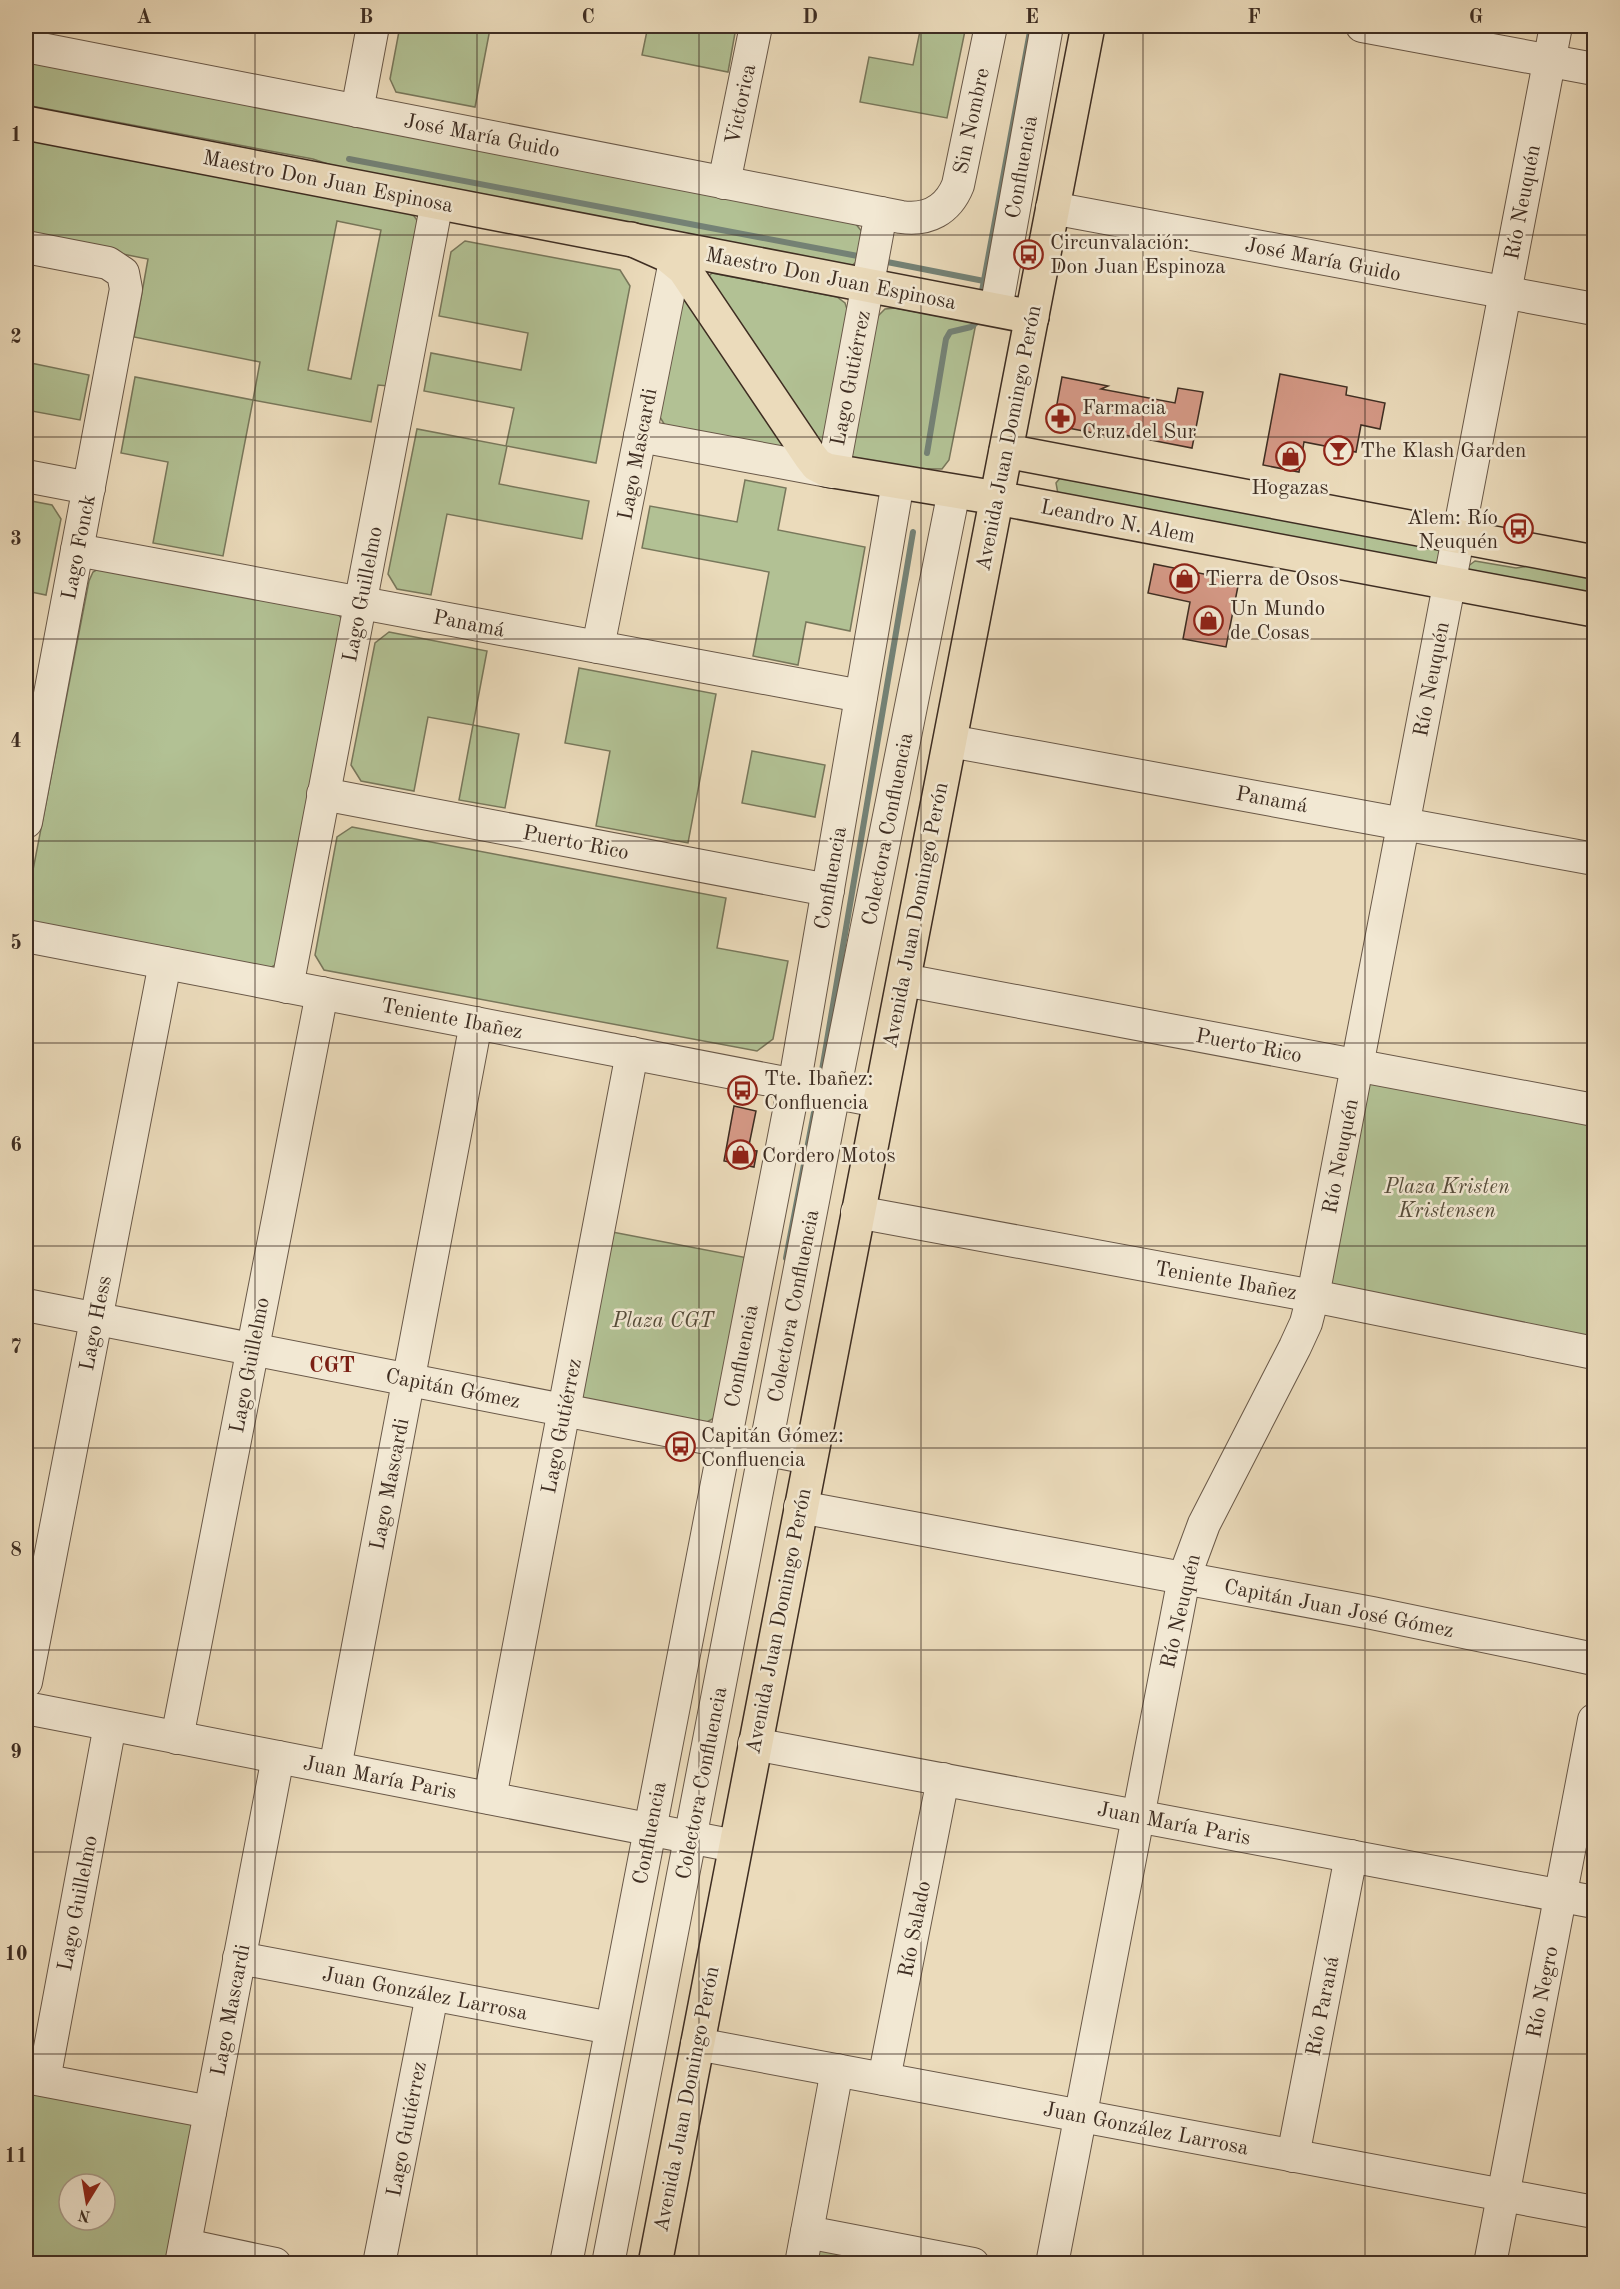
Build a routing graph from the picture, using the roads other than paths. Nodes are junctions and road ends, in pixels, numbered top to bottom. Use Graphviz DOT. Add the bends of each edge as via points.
graph roads {
  1 [pos="373,26"];
  2 [pos="756,26"];
  3 [pos="991,26"];
  4 [pos="1047,26"];
  5 [pos="1088,26"];
  6 [pos="1362,26"];
  7 [pos="1556,26"];
  8 [pos="26,46"];
  9 [pos="1549,60"];
  10 [pos="1594,69"];
  11 [pos="357,111"];
  12 [pos="26,123"];
  13 [pos="724,183"];
  14 [pos="437,202"];
  15 [pos="1052,208"];
  16 [pos="939,211"];
  17 [pos="881,213"];
  18 [pos="631,239"];
  19 [pos="26,246"];
  20 [pos="675,261"];
  21 [pos="871,268"];
  22 [pos="1505,292"];
  23 [pos="996,309"];
  24 [pos="1594,309"];
  25 [pos="1032,317"];
  26 [pos="640,436"];
  27 [pos="1006,451"];
  28 [pos="1069,463"];
  29 [pos="833,472"];
  30 [pos="26,476"];
  31 [pos="898,482"];
  32 [pos="89,488"];
  33 [pos="954,491"];
  34 [pos="997,498"];
  35 [pos="1060,510"];
  36 [pos="1458,536"];
  37 [pos="77,549"];
  38 [pos="1594,562"];
  39 [pos="1449,582"];
  40 [pos="360,602"];
  41 [pos="1594,610"];
  42 [pos="598,647"];
  43 [pos="861,696"];
  44 [pos="950,741"];
  45 [pos="323,794"];
  46 [pos="26,822"];
  47 [pos="1403,823"];
  48 [pos="1594,859"];
  49 [pos="828,890"];
  50 [pos="26,936"];
  51 [pos="165,963"];
  52 [pos="904,980"];
  53 [pos="287,987"];
  54 [pos="322,993"];
  55 [pos="476,1023"];
  56 [pos="632,1053"];
  57 [pos="1357,1065"];
  58 [pos="794,1084"];
  59 [pos="834,1092"];
  60 [pos="878,1101"];
  61 [pos="1594,1110"];
  62 [pos="857,1212"];
  63 [pos="1313,1296"];
  64 [pos="26,1305"];
  65 [pos="96,1319"];
  66 [pos="252,1349"];
  67 [pos="1594,1353"];
  68 [pos="408,1380"];
  69 [pos="564,1410"];
  70 [pos="725,1442"];
  71 [pos="765,1449"];
  72 [pos="809,1458"];
  73 [pos="800,1507"];
  74 [pos="1184,1578"];
  75 [pos="1594,1659"];
  76 [pos="26,1682"];
  77 [pos="26,1708"];
  78 [pos="1594,1720"];
  79 [pos="110,1725"];
  80 [pos="177,1738"];
  81 [pos="754,1744"];
  82 [pos="278,1757"];
  83 [pos="335,1768"];
  84 [pos="943,1779"];
  85 [pos="490,1798"];
  86 [pos="1138,1816"];
  87 [pos="650,1830"];
  88 [pos="690,1837"];
  89 [pos="735,1846"];
  90 [pos="1351,1856"];
  91 [pos="1561,1895"];
  92 [pos="1594,1902"];
  93 [pos="239,1958"];
  94 [pos="432,1995"];
  95 [pos="611,2028"];
  96 [pos="697,2044"];
  97 [pos="837,2070"];
  98 [pos="35,2079"];
  99 [pos="885,2079"];
  100 [pos="210,2112"];
  101 [pos="1080,2116"];
  102 [pos="1293,2156"];
  103 [pos="1503,2195"];
  104 [pos="1594,2212"];
  105 [pos="807,2232"];
  106 [pos="183,2254"];
  107 [pos="275,2264"];
  108 [pos="380,2264"];
  109 [pos="566,2264"];
  110 [pos="608,2264"];
  111 [pos="655,2264"];
  112 [pos="801,2264"];
  113 [pos="973,2264"];
  114 [pos="1052,2264"];
  115 [pos="1490,2264"];
  1 -- 11 [label="street"];
  2 -- 13 [label="street, Victorica"];
  3 -- 16 [label="street, Sin Nombre" via="958,185"];
  4 -- 23 [label="street, Confluencia"];
  5 -- 15 [label="main road, Avenida Juan Domingo Perón"];
  6 -- 9 [label="street"];
  7 -- 9 [label="street, Río Neuquén"];
  8 -- 11 [label="street, José María Guido"];
  9 -- 10 [label="street"];
  9 -- 22 [label="street, Río Neuquén"];
  11 -- 13 [label="street, José María Guido"];
  12 -- 14 [label="main road, Maestro Don Juan Espinosa"];
  13 -- 17 [label="street, José María Guido"];
  14 -- 18 [label="main road, Maestro Don Juan Espinosa"];
  14 -- 40 [label="street, Lago Guillelmo"];
  15 -- 22 [label="street, José María Guido"];
  15 -- 25 [label="main road, Avenida Juan Domingo Perón"];
  16 -- 17 [label="street, José María Guido" via="917,218"];
  17 -- 21 [label="street, Lago Gutiérrez"];
  18 -- 20 [label="main road, Maestro Don Juan Espinosa"];
  18 -- 21 [label="main road, Maestro Don Juan Espinosa"];
  19 -- 32 [label="street, Lago Fonck" via="108,263 123,273 126,280"];
  20 -- 26 [label="street, Lago Mascardi"];
  20 -- 29 [label="main road, Maestro Don Juan Espinosa" via="690,277 810,456 817,465"];
  21 -- 23 [label="main road, Maestro Don Juan Espinosa"];
  21 -- 29 [label="street, Lago Gutiérrez"];
  22 -- 24 [label="street, José María Guido"];
  22 -- 36 [label="street, Río Neuquén"];
  23 -- 25 [label="main road, Maestro Don Juan Espinosa"];
  25 -- 27 [label="main road, Avenida Juan Domingo Perón"];
  26 -- 29 [label="street, Leandro N. Alem"];
  26 -- 42 [label="street, Lago Mascardi"];
  27 -- 28 [label="main road"];
  27 -- 34 [label="main road, Avenida Juan Domingo Perón"];
  28 -- 35 [label="main road" via="1047,473 1042,486 1046,500"];
  28 -- 36 [label="main road"];
  29 -- 31 [label="main road, Leandro N. Alem"];
  30 -- 32 [label="street"];
  31 -- 33 [label="main road, Leandro N. Alem"];
  31 -- 43 [label="street, Confluencia"];
  32 -- 37 [label="street, Lago Fonck"];
  33 -- 34 [label="main road, Leandro N. Alem"];
  33 -- 59 [label="street, Colectora Confluencia"];
  34 -- 35 [label="main road, Leandro N. Alem"];
  34 -- 44 [label="main road, Avenida Juan Domingo Perón"];
  35 -- 39 [label="main road, Leandro N. Alem"];
  36 -- 38 [label="main road"];
  36 -- 39 [label="street, Río Neuquén"];
  37 -- 40 [label="street, Panamá"];
  37 -- 46 [label="street, Lago Fonck"];
  39 -- 41 [label="main road, Leandro N. Alem"];
  39 -- 47 [label="street, Río Neuquén"];
  40 -- 42 [label="street, Panamá"];
  40 -- 45 [label="street, Lago Guillelmo"];
  42 -- 43 [label="street, Panamá"];
  43 -- 49 [label="street, Confluencia"];
  44 -- 47 [label="street, Panamá"];
  44 -- 52 [label="main road, Avenida Juan Domingo Perón"];
  45 -- 49 [label="street, Puerto Rico"];
  45 -- 53 [label="street, Lago Guillelmo"];
  47 -- 48 [label="street, Panamá"];
  47 -- 57 [label="street, Río Neuquén"];
  49 -- 58 [label="street, Confluencia"];
  50 -- 51 [label="street, Teniente Ibañez"];
  51 -- 53 [label="street, Teniente Ibañez"];
  51 -- 65 [label="street, Lago Hess"];
  52 -- 57 [label="street, Puerto Rico"];
  52 -- 60 [label="main road, Avenida Juan Domingo Perón"];
  53 -- 54 [label="street, Teniente Ibañez"];
  54 -- 55 [label="street, Teniente Ibañez"];
  54 -- 66 [label="street, Lago Guillelmo"];
  55 -- 56 [label="street, Teniente Ibañez"];
  55 -- 68 [label="street, Lago Mascardi"];
  56 -- 58 [label="street, Teniente Ibañez"];
  56 -- 69 [label="street, Lago Gutiérrez"];
  57 -- 61 [label="street, Puerto Rico"];
  57 -- 63 [label="street, Río Neuquén"];
  58 -- 59 [label="street, Teniente Ibañez"];
  58 -- 70 [label="street, Confluencia"];
  59 -- 60 [label="street, Teniente Ibañez"];
  59 -- 71 [label="street, Colectora Confluencia"];
  60 -- 62 [label="main road, Avenida Juan Domingo Perón"];
  62 -- 63 [label="street, Teniente Ibañez"];
  62 -- 72 [label="main road, Avenida Juan Domingo Perón"];
  63 -- 67 [label="street, Teniente Ibañez"];
  63 -- 74 [label="street, Río Neuquén" via="1306,1323 1204,1524"];
  64 -- 65 [label="street, Capitán Gómez"];
  65 -- 66 [label="street, Capitán Gómez"];
  65 -- 76 [label="street, Lago Hess"];
  66 -- 68 [label="street, Capitán Gómez"];
  66 -- 80 [label="street, Lago Guillelmo"];
  68 -- 69 [label="street, Capitán Gómez"];
  68 -- 83 [label="street, Lago Mascardi"];
  69 -- 70 [label="street, Capitán Gómez"];
  69 -- 85 [label="street, Lago Gutiérrez"];
  70 -- 71 [label="street, Capitán Gómez"];
  70 -- 87 [label="street, Confluencia"];
  71 -- 72 [label="street, Capitán Gómez"];
  71 -- 88 [label="street, Colectora Confluencia"];
  72 -- 73 [label="main road, Avenida Juan Domingo Perón"];
  73 -- 74 [label="street, Capitán Juan José Gómez"];
  73 -- 81 [label="main road, Avenida Juan Domingo Perón"];
  74 -- 75 [label="street, Capitán Juan José Gómez"];
  74 -- 86 [label="street, Río Neuquén"];
  77 -- 79 [label="street, Juan María Paris"];
  78 -- 91 [label="street, Río Negro"];
  79 -- 80 [label="street, Juan María Paris"];
  79 -- 98 [label="street, Lago Guillelmo"];
  80 -- 82 [label="street, Juan María Paris"];
  81 -- 84 [label="street, Juan María Paris"];
  81 -- 89 [label="main road, Avenida Juan Domingo Perón"];
  82 -- 83 [label="street, Juan María Paris"];
  82 -- 93 [label="street, Lago Mascardi"];
  83 -- 85 [label="street, Juan María Paris"];
  84 -- 86 [label="street, Juan María Paris"];
  84 -- 99 [label="street, Río Salado"];
  85 -- 87 [label="street, Juan María Paris"];
  86 -- 90 [label="street, Juan María Paris"];
  86 -- 101 [label="street, Río Neuquén"];
  87 -- 88 [label="street, Juan María Paris"];
  87 -- 95 [label="street, Confluencia"];
  88 -- 89 [label="street, Juan María Paris"];
  88 -- 110 [label="street, Colectora Confluencia"];
  89 -- 96 [label="main road, Avenida Juan Domingo Perón"];
  90 -- 91 [label="street, Juan María Paris"];
  90 -- 102 [label="street, Río Paraná"];
  91 -- 92 [label="street, Juan María Paris"];
  91 -- 103 [label="street, Río Negro"];
  93 -- 94 [label="street, Juan González Larrosa"];
  93 -- 100 [label="street, Lago Mascardi"];
  94 -- 95 [label="street, Juan González Larrosa"];
  94 -- 108 [label="street, Lago Gutiérrez"];
  95 -- 109 [label="street, Confluencia"];
  96 -- 97 [label="street, Juan González Larrosa"];
  96 -- 111 [label="main road, Avenida Juan Domingo Perón"];
  97 -- 99 [label="street, Juan González Larrosa"];
  97 -- 105 [label="street"];
  98 -- 100 [label="street"];
  99 -- 101 [label="street, Juan González Larrosa"];
  100 -- 106 [label="street, Lago Mascardi"];
  101 -- 102 [label="street, Juan González Larrosa"];
  101 -- 114 [label="street, Río Neuquén"];
  102 -- 103 [label="street, Juan González Larrosa"];
  103 -- 104 [label="street, Juan González Larrosa"];
  103 -- 115 [label="street, Río Negro"];
  105 -- 112 [label="street"];
  105 -- 113 [label="street"];
  106 -- 107 [label="street"];
}
